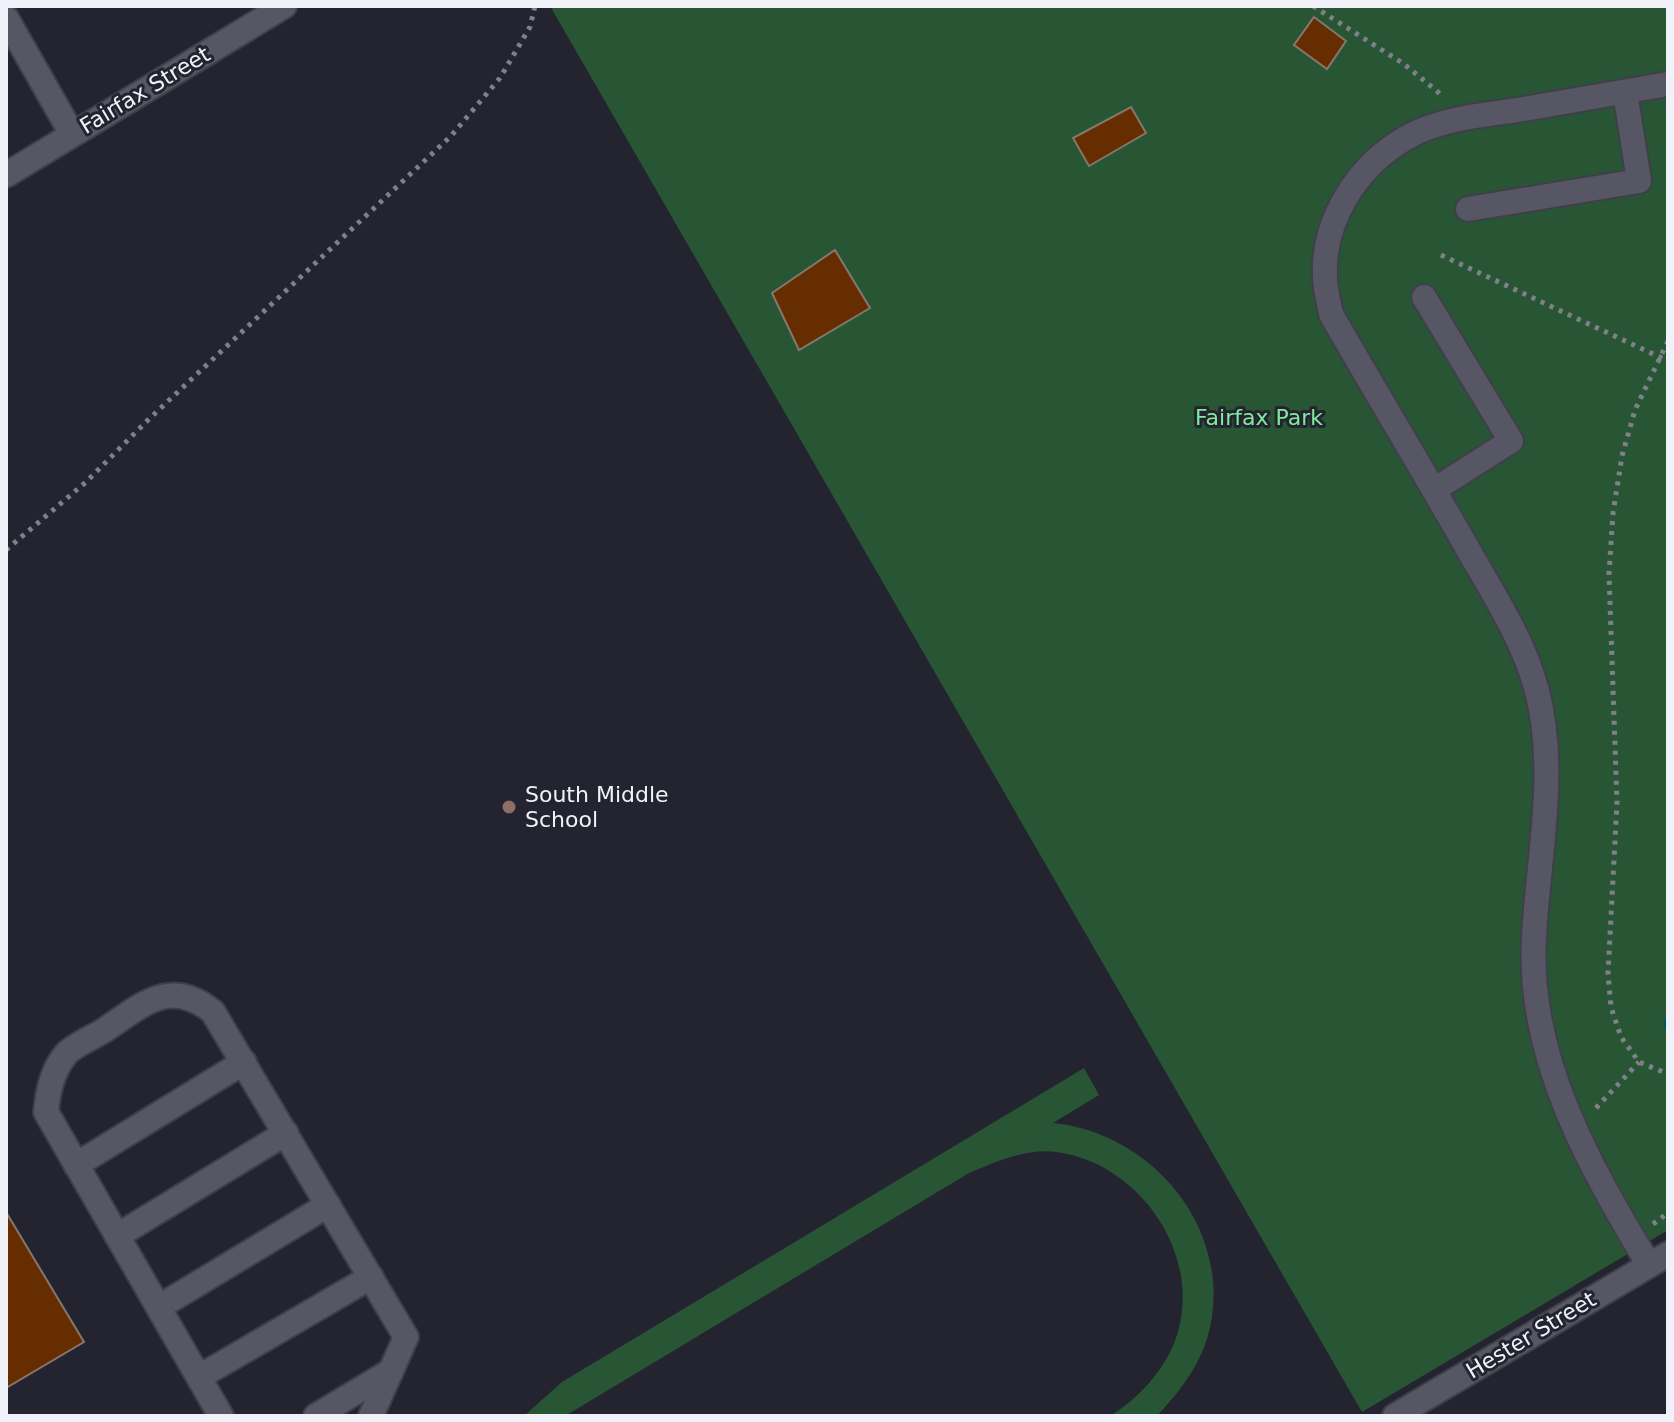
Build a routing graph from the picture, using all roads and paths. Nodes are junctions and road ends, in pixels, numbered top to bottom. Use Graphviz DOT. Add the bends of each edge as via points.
graph roads {
  1 [pos="284,6"];
  2 [pos="535,6"];
  3 [pos="1313,6"];
  4 [pos="6,18"];
  5 [pos="1668,84"];
  6 [pos="1625,92"];
  7 [pos="1470,117"];
  8 [pos="72,134"];
  9 [pos="6,175"];
  10 [pos="1468,209"];
  11 [pos="1441,255"];
  12 [pos="1424,297"];
  13 [pos="1668,341"];
  14 [pos="1661,358"];
  15 [pos="1668,361"];
  16 [pos="1434,490"];
  17 [pos="6,550"];
  18 [pos="244,1062"];
  19 [pos="1639,1062"];
  20 [pos="1668,1074"];
  21 [pos="1576,1129"];
  22 [pos="286,1133"];
  23 [pos="76,1165"];
  24 [pos="328,1205"];
  25 [pos="117,1236"];
  26 [pos="1659,1259"];
  27 [pos="371,1277"];
  28 [pos="159,1307"];
  29 [pos="391,1371"];
  30 [pos="199,1377"];
  31 [pos="221,1416"];
  32 [pos="316,1416"];
  33 [pos="371,1416"];
  34 [pos="1395,1416"];
  1 -- 8 [label="street, Fairfax Street"];
  2 -- 17 [label="path" via="530,27 500,78 451,136 86,482"];
  3 -- 7 [label="path" via="1404,64"];
  4 -- 8 [label="street"];
  5 -- 6 [label="street"];
  6 -- 7 [label="street"];
  6 -- 10 [label="street" via="1639,181"];
  7 -- 16 [label="street" via="1407,137 1378,158 1339,208 1327,244 1331,314"];
  8 -- 9 [label="street, Fairfax Street"];
  11 -- 14 [label="path"];
  12 -- 16 [label="street" via="1511,441"];
  13 -- 14 [label="path"];
  14 -- 15 [label="path"];
  14 -- 19 [label="path" via="1635,410 1622,456 1609,574 1617,803 1608,974 1621,1037"];
  16 -- 21 [label="street" via="1516,632 1537,692 1546,752 1533,941 1535,992 1546,1049"];
  18 -- 22 [label="street"];
  18 -- 23 [label="street"];
  18 -- 23 [label="street" via="213,1012 198,999 170,995 144,1003 67,1053 49,1084 46,1112"];
  19 -- 20 [label="path"];
  19 -- 21 [label="path"];
  21 -- 26 [label="street"];
  22 -- 24 [label="street"];
  22 -- 25 [label="street"];
  23 -- 25 [label="street"];
  24 -- 27 [label="street"];
  24 -- 28 [label="street"];
  25 -- 28 [label="street"];
  26 -- 34 [label="street, Hester Street"];
  27 -- 29 [label="street" via="406,1337"];
  27 -- 30 [label="street"];
  28 -- 30 [label="street"];
  29 -- 32 [label="street"];
  29 -- 33 [label="street"];
  30 -- 31 [label="street"];
}
